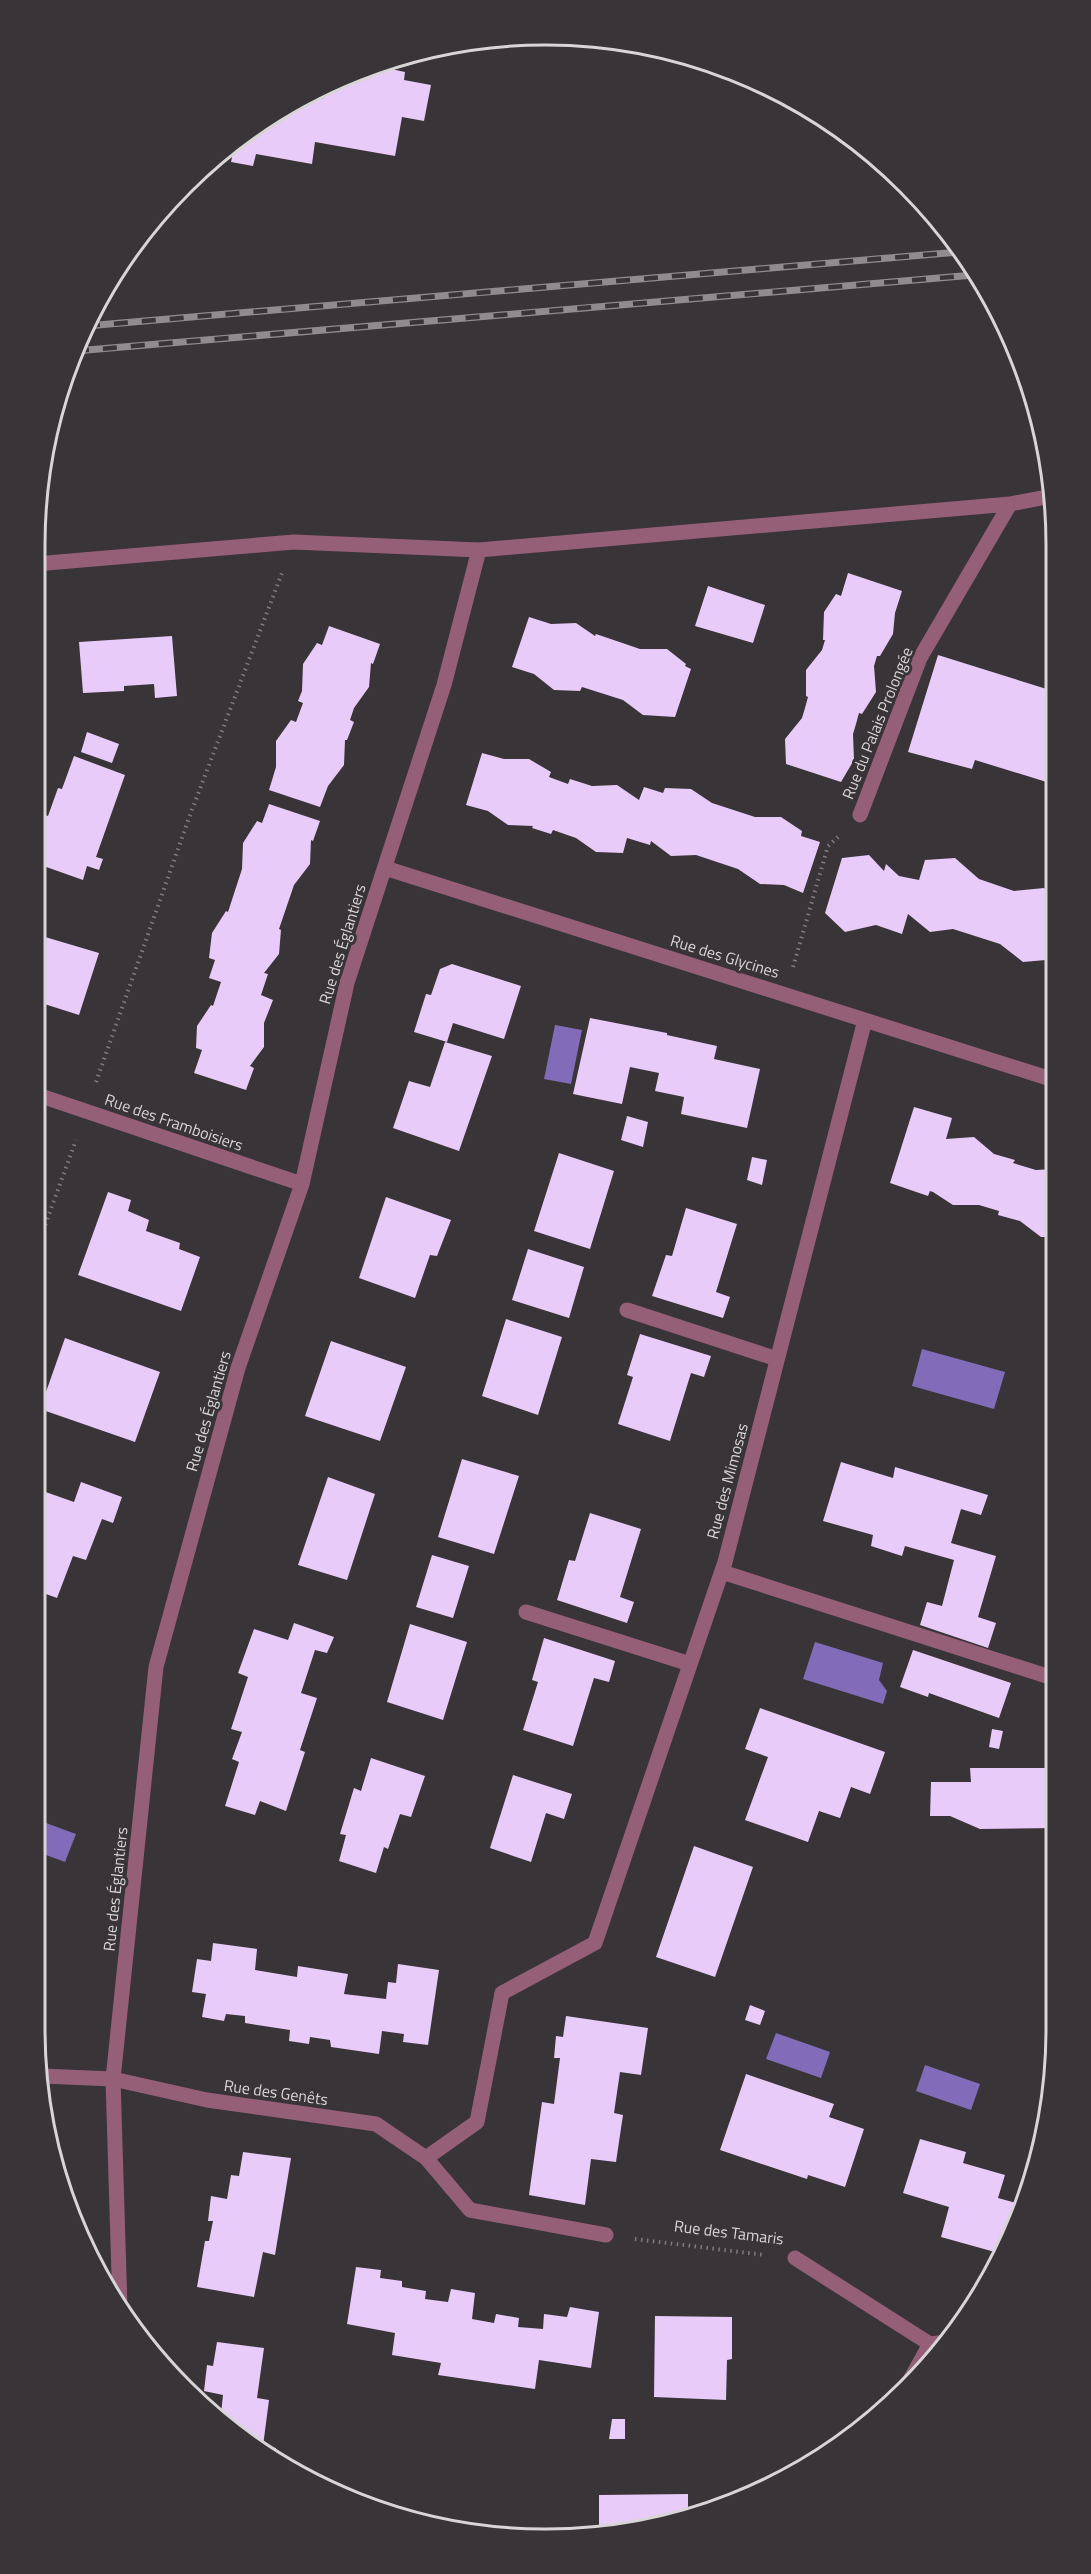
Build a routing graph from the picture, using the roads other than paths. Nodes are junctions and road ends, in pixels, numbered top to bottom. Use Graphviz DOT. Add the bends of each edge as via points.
graph roads {
  1 [pos="1044,498"];
  2 [pos="1010,504"];
  3 [pos="479,550"];
  4 [pos="45,563"];
  5 [pos="860,815"];
  6 [pos="384,868"];
  7 [pos="865,1020"];
  8 [pos="1046,1077"];
  9 [pos="45,1098"];
  10 [pos="302,1184"];
  11 [pos="627,1310"];
  12 [pos="777,1359"];
  13 [pos="722,1572"];
  14 [pos="526,1612"];
  15 [pos="690,1664"];
  16 [pos="1046,1676"];
  17 [pos="47,2076"];
  18 [pos="113,2079"];
  19 [pos="426,2158"];
  20 [pos="606,2235"];
  21 [pos="795,2258"];
  22 [pos="119,2291"];
  23 [pos="935,2343"];
  24 [pos="930,2344"];
  25 [pos="921,2360"];
  1 -- 2 [label="street"];
  2 -- 3 [label="street"];
  2 -- 5 [label="street, Rue du Palais Prolongée" via="920,658"];
  3 -- 4 [label="street" via="294,542"];
  3 -- 6 [label="street, Rue des Églantiers" via="444,686"];
  6 -- 7 [label="street, Rue des Glycines"];
  6 -- 10 [label="street, Rue des Églantiers" via="347,983"];
  7 -- 8 [label="street, Rue des Glycines"];
  7 -- 12 [label="street, Rue des Mimosas"];
  9 -- 10 [label="street, Rue des Framboisiers"];
  10 -- 18 [label="street, Rue des Églantiers" via="238,1368 156,1666"];
  11 -- 12 [label="street"];
  12 -- 13 [label="street, Rue des Mimosas"];
  13 -- 15 [label="street, Rue des Mimosas"];
  13 -- 16 [label="street"];
  14 -- 15 [label="street"];
  15 -- 19 [label="street, Rue des Mimosas" via="595,1943 502,1993 477,2122"];
  17 -- 18 [label="street, Rue des Genêts"];
  18 -- 19 [label="street, Rue des Genêts" via="207,2100 376,2124"];
  18 -- 22 [label="street, Rue des Églantiers"];
  19 -- 20 [label="street, Rue des Genêts" via="470,2210"];
  21 -- 24 [label="street, Rue des Tamaris"];
  23 -- 24 [label="street"];
  24 -- 25 [label="street"];
}
